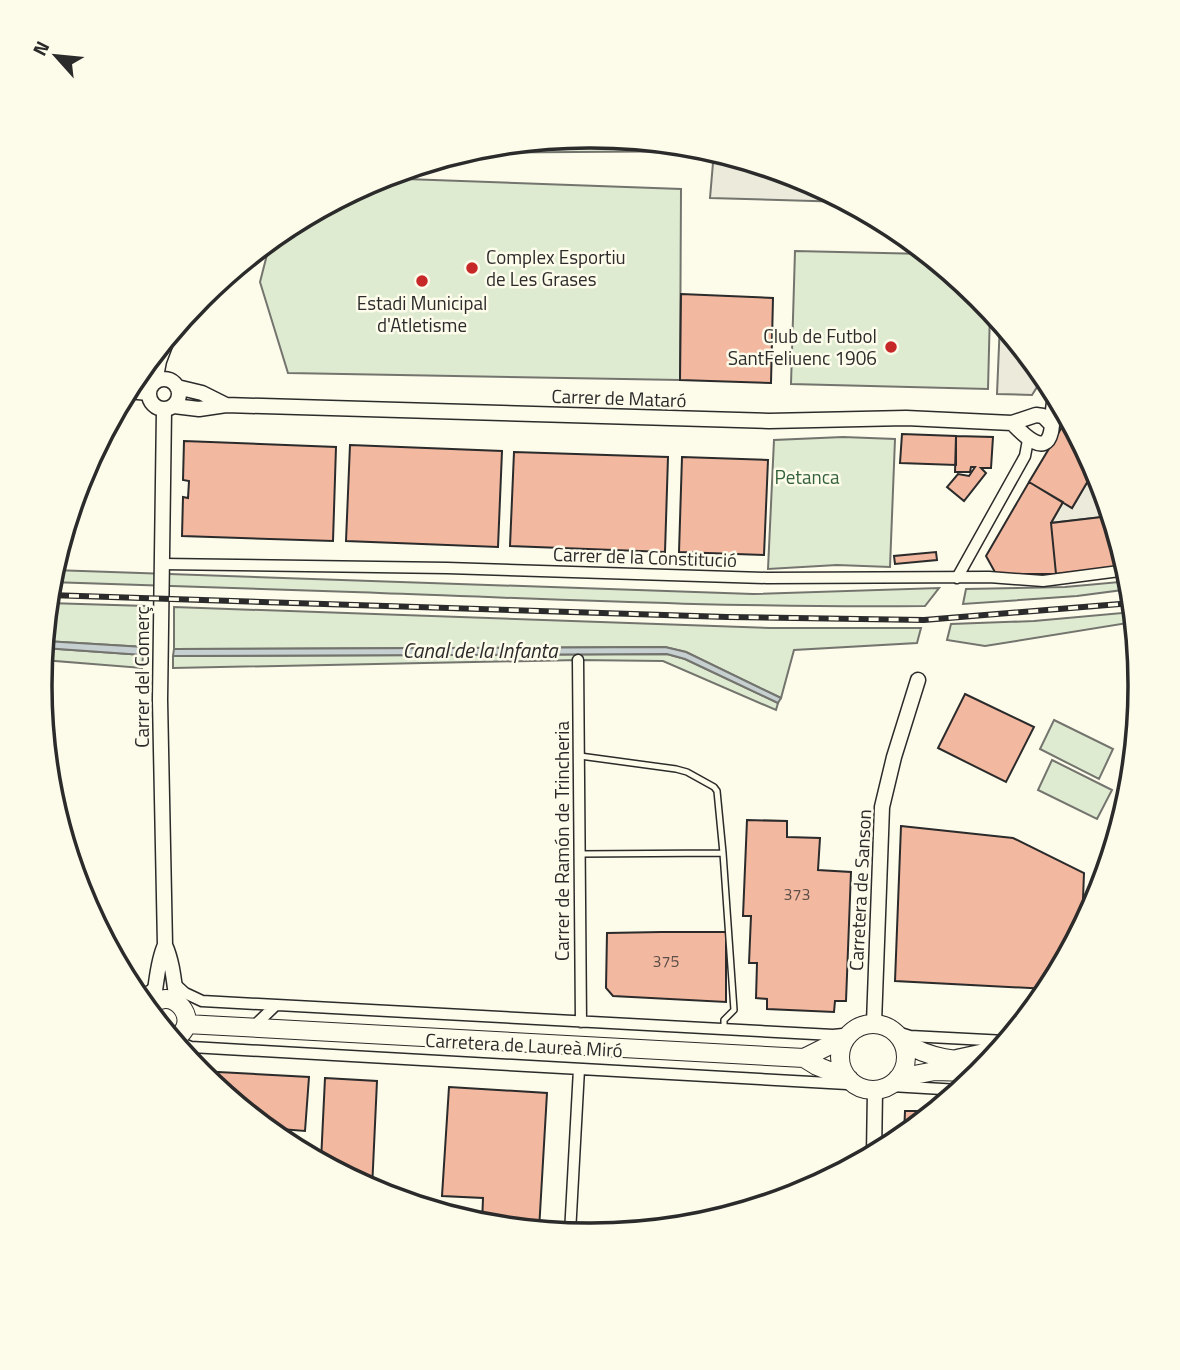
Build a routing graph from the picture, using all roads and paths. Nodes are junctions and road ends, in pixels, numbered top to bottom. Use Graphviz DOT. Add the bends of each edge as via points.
graph roads {
  1 [pos="169,352"];
  2 [pos="158,367"];
  3 [pos="174,384"];
  4 [pos="152,388"];
  5 [pos="140,390"];
  6 [pos="226,405"];
  7 [pos="1049,406"];
  8 [pos="169,408"];
  9 [pos="1053,413"];
  10 [pos="1034,416"];
  11 [pos="1012,423"];
  12 [pos="1051,424"];
  13 [pos="1027,438"];
  14 [pos="162,564"];
  15 [pos="1115,572"];
  16 [pos="957,578"];
  17 [pos="578,660"];
  18 [pos="918,680"];
  19 [pos="579,755"];
  20 [pos="723,853"];
  21 [pos="580,854"];
  22 [pos="165,945"];
  23 [pos="173,982"];
  24 [pos="150,993"];
  25 [pos="155,1000"];
  26 [pos="177,1003"];
  27 [pos="276,1005"];
  28 [pos="581,1021"];
  29 [pos="874,1023"];
  30 [pos="186,1024"];
  31 [pos="253,1027"];
  32 [pos="723,1029"];
  33 [pos="181,1033"];
  34 [pos="849,1034"];
  35 [pos="899,1037"];
  36 [pos="993,1040"];
  37 [pos="987,1046"];
  38 [pos="196,1049"];
  39 [pos="804,1058"];
  40 [pos="941,1058"];
  41 [pos="974,1061"];
  42 [pos="579,1069"];
  43 [pos="962,1072"];
  44 [pos="852,1081"];
  45 [pos="888,1085"];
  46 [pos="944,1089"];
  47 [pos="877,1139"];
  48 [pos="570,1222"];
  1 -- 3 [label="street"];
  2 -- 4 [label="street"];
  3 -- 4 [label="street" via="163,379"];
  3 -- 6 [label="street, Carrer de Mataró"];
  3 -- 8 [label="street" via="179,397"];
  4 -- 5 [label="street"];
  4 -- 8 [label="street" via="153,405"];
  6 -- 8 [label="street, Carrer de Mataró"];
  6 -- 11 [label="street, Carrer de Mataró" via="630,418 906,418"];
  7 -- 10 [label="street, Carrer de Mataró"];
  8 -- 14 [label="street, Carrer del Comerç"];
  9 -- 12 [label="street"];
  10 -- 11 [label="street, Carrer de Mataró"];
  10 -- 12 [label="street"];
  10 -- 13 [label="street" via="1025,424"];
  11 -- 13 [label="street"];
  12 -- 13 [label="street" via="1045,441"];
  13 -- 16 [label="street" via="1025,456"];
  14 -- 16 [label="street, Carrer de la Constitució"];
  14 -- 22 [label="street, Carrer del Comerç"];
  15 -- 16 [label="street, Carrer de la Constitució" via="1043,581"];
  17 -- 19 [label="street, Carrer de Ramón de Trincheria"];
  18 -- 29 [label="street, Carretera de Sanson" via="882,807"];
  19 -- 20 [label="lane" via="676,769 714,787"];
  19 -- 21 [label="street, Carrer de Ramón de Trincheria"];
  20 -- 21 [label="lane"];
  20 -- 32 [label="lane" via="734,1010 724,1020"];
  21 -- 28 [label="street, Carrer de Ramón de Trincheria"];
  22 -- 23 [label="street, Carrer del Comerç" via="172,958"];
  22 -- 24 [label="street, Carrer del Comerç" via="157,983"];
  23 -- 26 [label="street, Carrer del Comerç"];
  23 -- 27 [label="street, Carretera de Laureà Miró" via="202,1000"];
  25 -- 26 [label="main road"];
  26 -- 30 [label="main road" via="184,1010"];
  27 -- 28 [label="street, Carretera de Laureà Miró"];
  27 -- 31 [label="street"];
  28 -- 32 [label="street, Carretera de Laureà Miró"];
  29 -- 34 [label="main road"];
  29 -- 35 [label="main road"];
  30 -- 31 [label="main road, Carretera de Laureà Miró"];
  30 -- 33 [label="main road"];
  31 -- 39 [label="main road, Carretera de Laureà Miró"];
  32 -- 34 [label="street, Carretera de Laureà Miró"];
  34 -- 39 [label="main road, Carretera de Laureà Miró"];
  34 -- 44 [label="main road" via="840,1061"];
  35 -- 36 [label="street"];
  35 -- 40 [label="main road"];
  35 -- 45 [label="main road" via="905,1064"];
  37 -- 40 [label="street"];
  38 -- 42 [label="street, Carretera de Laureà Miró"];
  39 -- 44 [label="main road, Carretera de Laureà Miró"];
  40 -- 41 [label="main road"];
  42 -- 44 [label="street, Carretera de Laureà Miró"];
  42 -- 48 [label="street"];
  43 -- 45 [label="main road" via="935,1071"];
  44 -- 45 [label="main road"];
  45 -- 46 [label="street"];
  45 -- 47 [label="street"];
}
